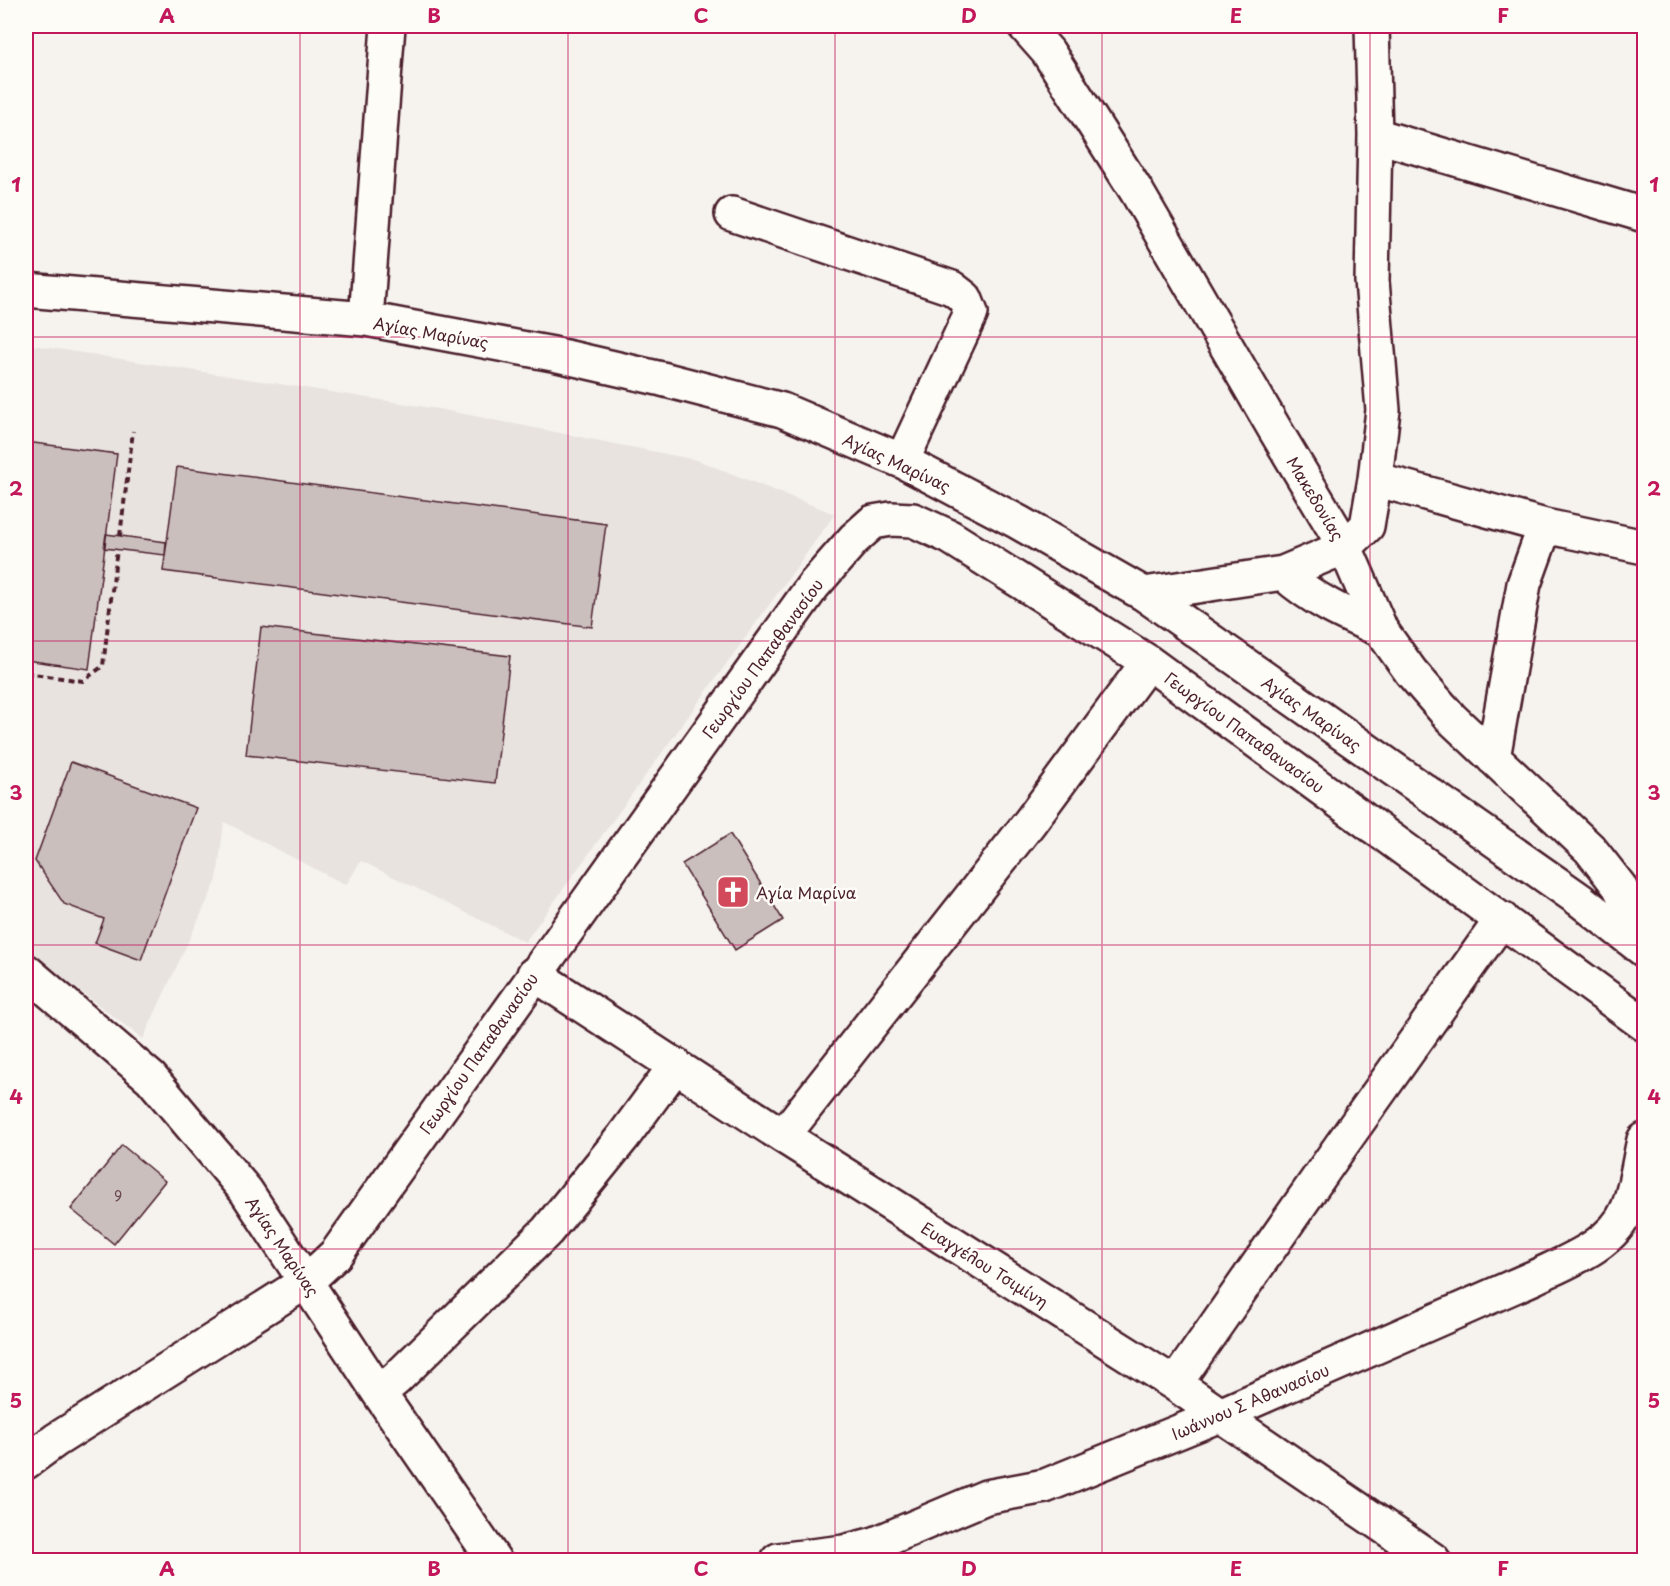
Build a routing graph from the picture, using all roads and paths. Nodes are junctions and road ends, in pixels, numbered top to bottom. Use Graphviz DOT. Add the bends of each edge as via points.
graph roads {
  1 [pos="388,26"];
  2 [pos="1025,26"];
  3 [pos="1372,26"];
  4 [pos="1375,135"];
  5 [pos="732,214"];
  6 [pos="1644,215"];
  7 [pos="26,290"];
  8 [pos="366,320"];
  9 [pos="133,431"];
  10 [pos="903,461"];
  11 [pos="1375,479"];
  12 [pos="1545,526"];
  13 [pos="120,536"];
  14 [pos="1345,547"];
  15 [pos="1644,547"];
  16 [pos="117,549"];
  17 [pos="1283,573"];
  18 [pos="1144,594"];
  19 [pos="1381,630"];
  20 [pos="1149,662"];
  21 [pos="26,673"];
  22 [pos="1494,758"];
  23 [pos="1502,919"];
  24 [pos="1644,936"];
  25 [pos="1644,950"];
  26 [pos="26,971"];
  27 [pos="534,974"];
  28 [pos="1644,1024"];
  29 [pos="676,1065"];
  30 [pos="783,1136"];
  31 [pos="1644,1140"];
  32 [pos="307,1281"];
  33 [pos="1175,1384"];
  34 [pos="379,1393"];
  35 [pos="1220,1415"];
  36 [pos="26,1462"];
  37 [pos="1424,1559"];
  38 [pos="494,1560"];
  39 [pos="778,1560"];
  1 -- 8 [label="street"];
  2 -- 14 [label="street, Μακεδονίας" via="1048,52 1137,192"];
  3 -- 4 [label="street"];
  4 -- 6 [label="street"];
  4 -- 11 [label="street" via="1372,281 1383,410"];
  5 -- 10 [label="street" via="952,288 965,298 971,313"];
  7 -- 8 [label="street, Αγίας Μαρίνας"];
  8 -- 10 [label="street, Αγίας Μαρίνας" via="553,354 782,410"];
  9 -- 13 [label="path"];
  10 -- 18 [label="street, Αγίας Μαρίνας"];
  11 -- 12 [label="street"];
  11 -- 14 [label="street" via="1367,526"];
  12 -- 15 [label="street"];
  12 -- 22 [label="street" via="1524,585"];
  14 -- 17 [label="street"];
  14 -- 19 [label="street, Μακεδονίας"];
  16 -- 21 [label="path" via="103,666 83,681"];
  17 -- 18 [label="street"];
  17 -- 19 [label="street" via="1303,591"];
  18 -- 25 [label="street, Αγίας Μαρίνας" via="1580,900"];
  19 -- 22 [label="street, Μακεδονίας" via="1451,718"];
  20 -- 23 [label="street, Γεωργίου Παπαθανασίου"];
  20 -- 27 [label="street, Γεωργίου Παπαθανασίου" via="950,537 913,520 873,522 813,586"];
  20 -- 30 [label="street" via="1030,822"];
  22 -- 24 [label="street, Μακεδονίας" via="1590,849 1620,886"];
  23 -- 28 [label="street, Γεωργίου Παπαθανασίου"];
  23 -- 33 [label="street"];
  26 -- 32 [label="street, Αγίας Μαρίνας" via="151,1078 246,1191"];
  27 -- 29 [label="street, Ευαγγέλου Τσιμίνη"];
  27 -- 32 [label="street, Γεωργίου Παπαθανασίου" via="336,1254"];
  29 -- 30 [label="street, Ευαγγέλου Τσιμίνη"];
  29 -- 34 [label="street" via="547,1231"];
  30 -- 33 [label="street, Ευαγγέλου Τσιμίνη"];
  31 -- 35 [label="street, Ιωάννου Σ Αθανασίου" via="1628,1209 1618,1226 1584,1253"];
  32 -- 34 [label="street, Αγίας Μαρίνας"];
  32 -- 36 [label="street, Γεωργίου Παπαθανασίου"];
  33 -- 35 [label="street, Ευαγγέλου Τσιμίνη"];
  34 -- 38 [label="street, Αγίας Μαρίνας"];
  35 -- 37 [label="street, Ευαγγέλου Τσιμίνη"];
  35 -- 39 [label="street, Ιωάννου Σ Αθανασίου" via="1045,1486 986,1497 874,1544"];
}
